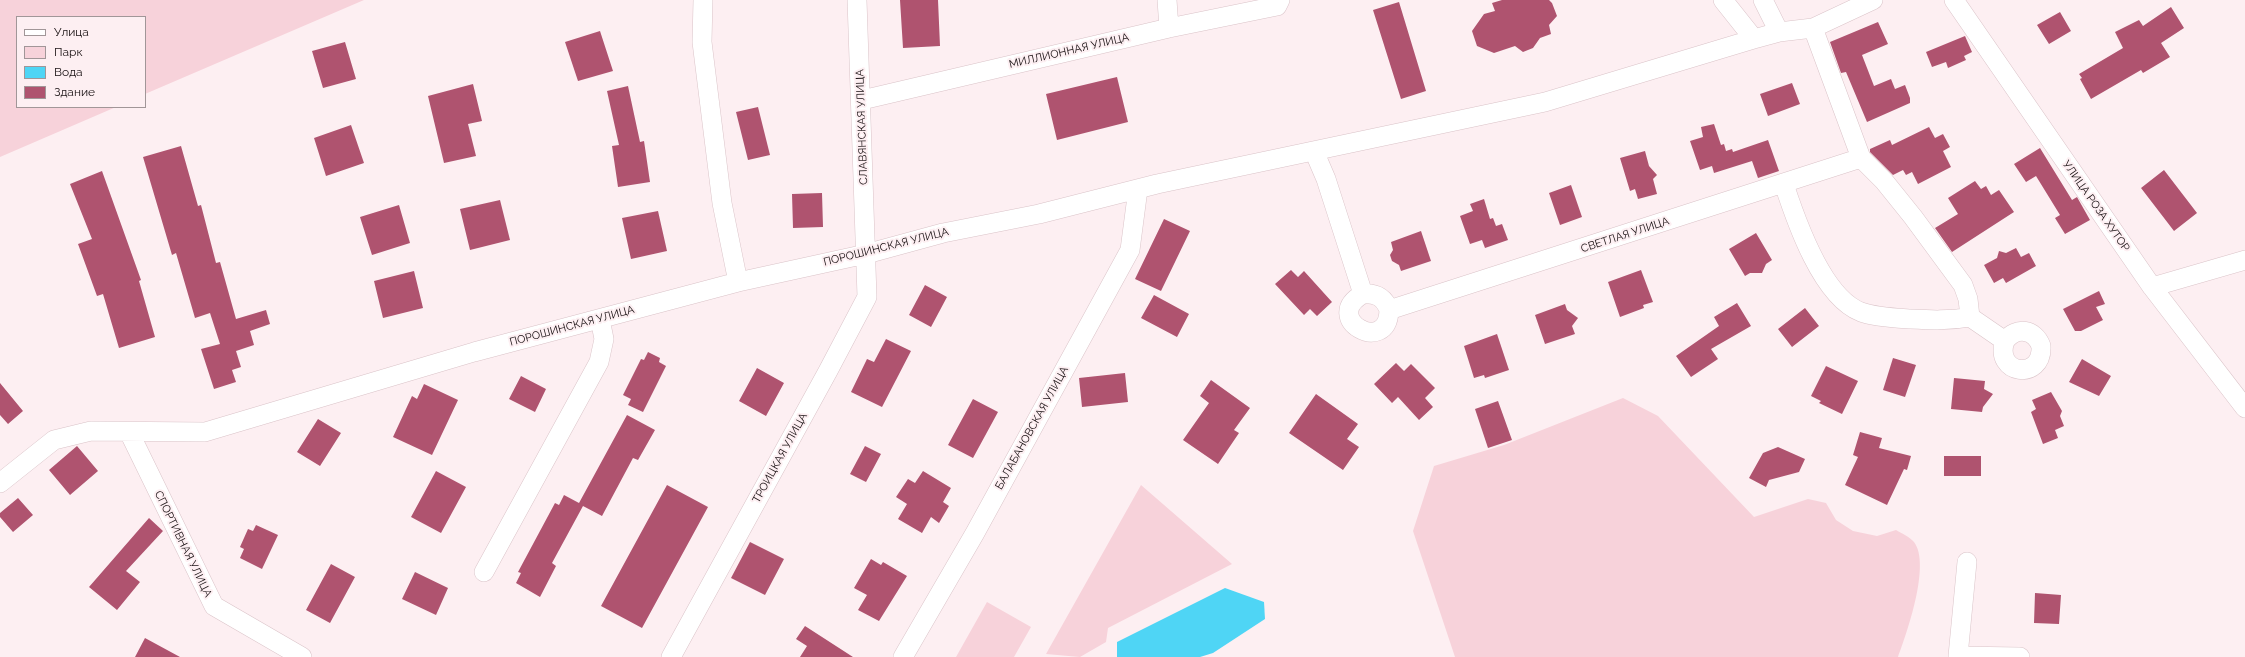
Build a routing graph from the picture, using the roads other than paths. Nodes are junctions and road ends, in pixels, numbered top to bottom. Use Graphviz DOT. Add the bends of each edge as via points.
graph roads {
  1 [pos="703,0"];
  2 [pos="857,0"];
  3 [pos="1167,0"];
  4 [pos="1723,0"];
  5 [pos="1763,0"];
  6 [pos="1874,0"];
  7 [pos="1954,0"];
  8 [pos="1279,3"];
  9 [pos="1169,28"];
  10 [pos="1813,28"];
  11 [pos="1780,32"];
  12 [pos="1754,39"];
  13 [pos="862,100"];
  14 [pos="1314,151"];
  15 [pos="1861,158"];
  16 [pos="1784,184"];
  17 [pos="1138,190"];
  18 [pos="866,254"];
  19 [pos="2245,260"];
  20 [pos="738,282"];
  21 [pos="2152,287"];
  22 [pos="1363,294"];
  23 [pos="1389,310"];
  24 [pos="1970,317"];
  25 [pos="600,319"];
  26 [pos="2005,341"];
  27 [pos="2245,408"];
  28 [pos="129,432"];
  29 [pos="0,483"];
  30 [pos="1967,562"];
  31 [pos="484,572"];
  32 [pos="302,657"];
  33 [pos="672,657"];
  34 [pos="903,657"];
  35 [pos="2020,657"];
  1 -- 20 [label="street" via="703,50 722,203"];
  2 -- 13 [label="street, СЛАВЯНСКАЯ УЛИЦА"];
  3 -- 9 [label="street"];
  4 -- 12 [label="street"];
  5 -- 11 [label="street"];
  6 -- 10 [label="street, ПОРОШИНСКАЯ УЛИЦА"];
  7 -- 21 [label="street, УЛИЦА РОЗА ХУТОР"];
  8 -- 9 [label="street, МИЛЛИОННАЯ УЛИЦА"];
  9 -- 13 [label="street, МИЛЛИОННАЯ УЛИЦА"];
  10 -- 11 [label="street, ПОРОШИНСКАЯ УЛИЦА"];
  10 -- 15 [label="street"];
  11 -- 12 [label="street, ПОРОШИНСКАЯ УЛИЦА"];
  12 -- 14 [label="street, ПОРОШИНСКАЯ УЛИЦА" via="1545,102"];
  13 -- 18 [label="street, СЛАВЯНСКАЯ УЛИЦА"];
  14 -- 17 [label="street, ПОРОШИНСКАЯ УЛИЦА"];
  14 -- 22 [label="street" via="1326,179"];
  15 -- 16 [label="street, СВЕТЛАЯ УЛИЦА"];
  15 -- 24 [label="street" via="1913,217 1963,285 1968,298"];
  16 -- 23 [label="street, СВЕТЛАЯ УЛИЦА"];
  16 -- 24 [label="street" via="1802,234 1821,271 1835,292 1847,303 1861,312 1901,318 1951,320"];
  17 -- 18 [label="street, ПОРОШИНСКАЯ УЛИЦА" via="1039,214 943,233"];
  17 -- 34 [label="street, БАЛАБАНОВСКАЯ УЛИЦА" via="1130,250"];
  18 -- 20 [label="street, ПОРОШИНСКАЯ УЛИЦА"];
  18 -- 33 [label="street, ТРОИЦКАЯ УЛИЦА" via="867,297"];
  19 -- 21 [label="street"];
  20 -- 25 [label="street, ПОРОШИНСКАЯ УЛИЦА"];
  21 -- 27 [label="street, УЛИЦА РОЗА ХУТОР"];
  22 -- 23 [label="street" via="1378,295"];
  22 -- 23 [label="street" via="1352,302 1349,313 1353,325 1358,330 1370,333 1382,328 1389,317"];
  24 -- 26 [label="street"];
  25 -- 28 [label="street, ПОРОШИНСКАЯ УЛИЦА" via="474,352 205,432"];
  25 -- 31 [label="street" via="604,339 599,362"];
  28 -- 29 [label="street, ПОРОШИНСКАЯ УЛИЦА" via="91,431 54,440"];
  28 -- 32 [label="street, СПОРТИВНАЯ УЛИЦА" via="214,606"];
  30 -- 35 [label="street" via="1958,656"];
}
